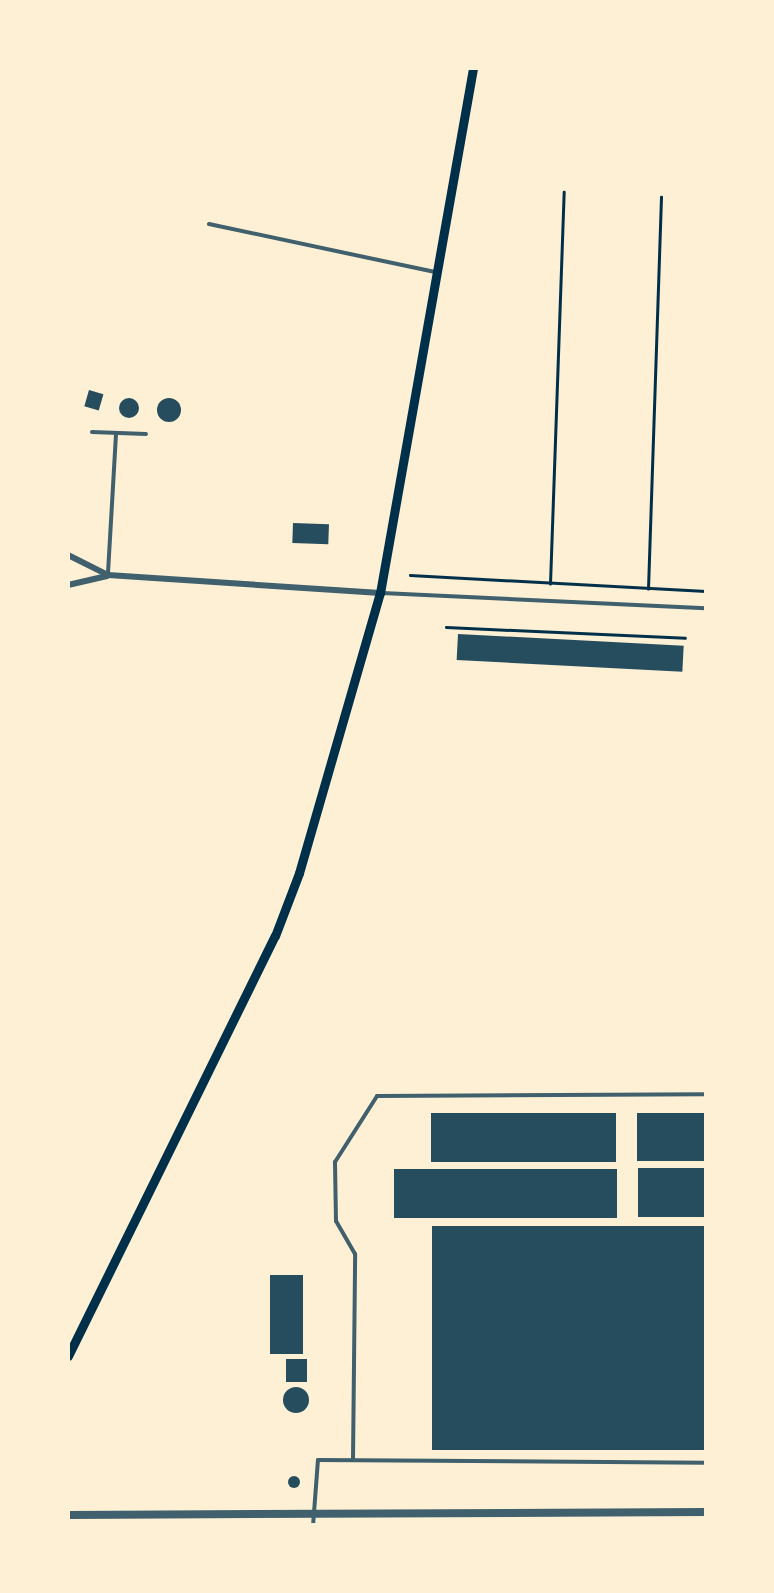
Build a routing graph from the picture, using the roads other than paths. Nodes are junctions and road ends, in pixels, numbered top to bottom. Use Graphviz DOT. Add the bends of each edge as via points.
graph roads {
  1 [pos="473,68"];
  2 [pos="209,224"];
  3 [pos="438,272"];
  4 [pos="92,432"];
  5 [pos="116,433"];
  6 [pos="146,434"];
  7 [pos="68,555"];
  8 [pos="108,575"];
  9 [pos="68,584"];
  10 [pos="380,593"];
  11 [pos="706,608"];
  12 [pos="706,1094"];
  13 [pos="68,1356"];
  14 [pos="353,1460"];
  15 [pos="706,1462"];
  16 [pos="706,1512"];
  17 [pos="313,1514"];
  18 [pos="68,1515"];
  19 [pos="314,1526"];
  1 -- 3 [label="main road"];
  2 -- 3 [label="lane"];
  3 -- 10 [label="main road"];
  4 -- 5 [label="lane"];
  5 -- 6 [label="lane"];
  5 -- 8 [label="lane"];
  7 -- 8 [label="street"];
  8 -- 9 [label="street"];
  8 -- 10 [label="street"];
  10 -- 11 [label="lane"];
  10 -- 13 [label="main road" via="276,936"];
  12 -- 14 [label="lane" via="377,1096 335,1162 336,1221 355,1254"];
  14 -- 15 [label="lane"];
  14 -- 17 [label="lane" via="318,1460"];
  16 -- 17 [label="street"];
  17 -- 18 [label="street"];
  17 -- 19 [label="lane"];
}
